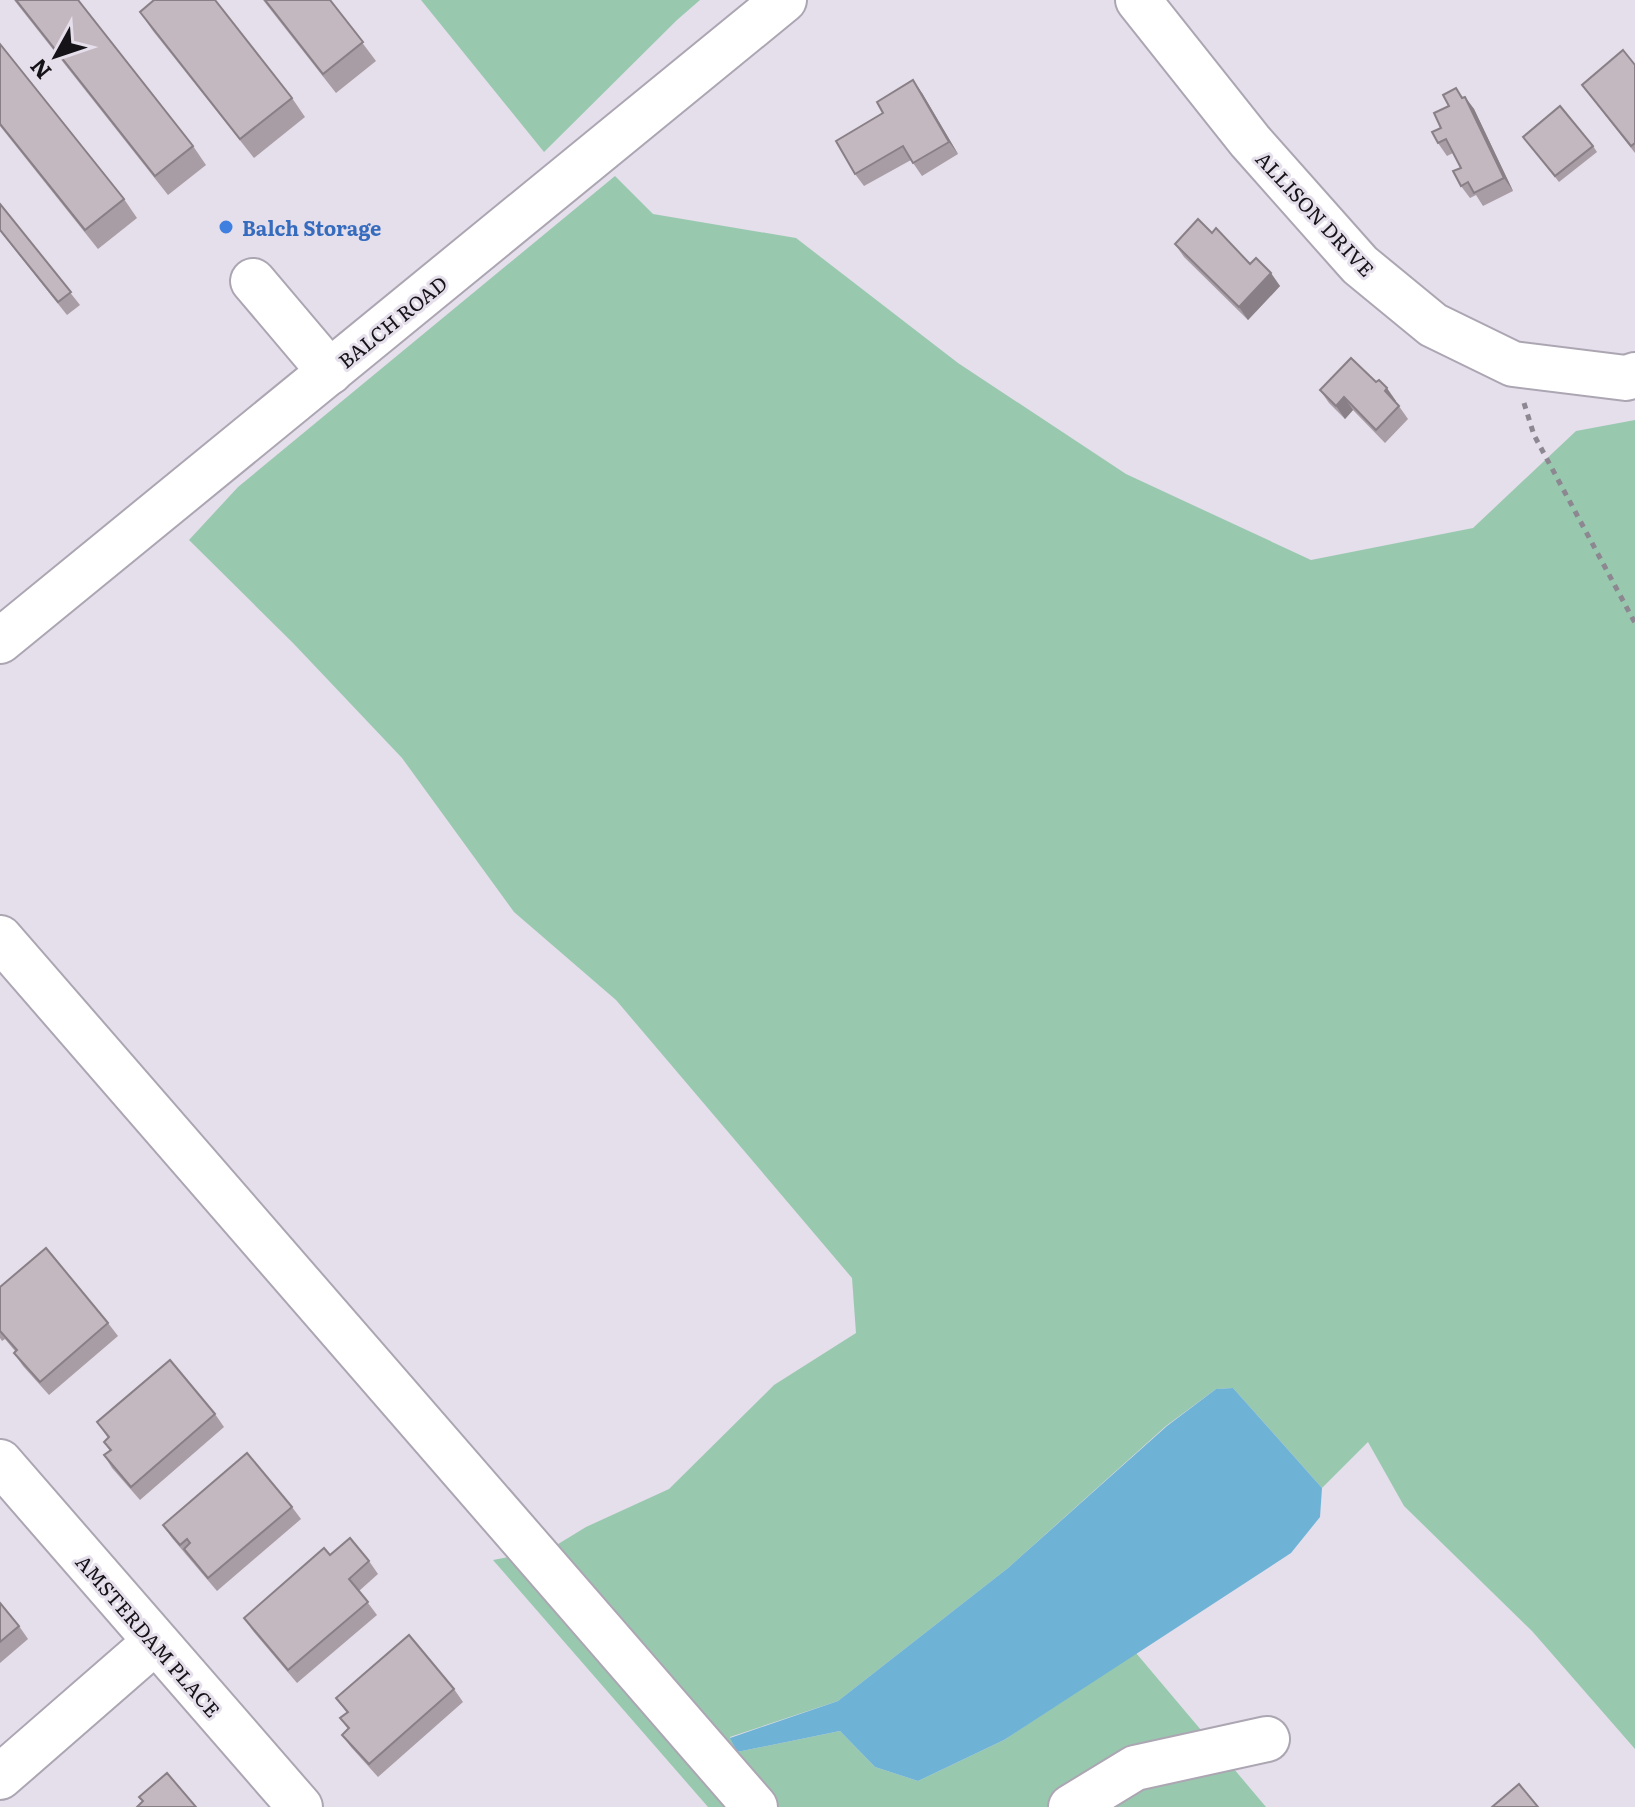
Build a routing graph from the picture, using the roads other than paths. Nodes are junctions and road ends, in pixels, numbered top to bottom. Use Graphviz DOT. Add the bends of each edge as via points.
graph roads {
  1 [pos="784,0"];
  2 [pos="1138,0"];
  3 [pos="253,281"];
  4 [pos="330,372"];
  5 [pos="1635,375"];
  6 [pos="0,641"];
  7 [pos="0,938"];
  8 [pos="0,1462"];
  9 [pos="155,1642"];
  10 [pos="1267,1739"];
  11 [pos="0,1777"];
  12 [pos="300,1807"];
  13 [pos="755,1807"];
  14 [pos="1071,1807"];
  1 -- 4 [label="street, BALCH ROAD"];
  2 -- 5 [label="street, ALLISON DRIVE" via="1250,141 1360,265 1433,325 1513,364"];
  3 -- 4 [label="street"];
  4 -- 6 [label="street, BALCH ROAD"];
  7 -- 13 [label="street"];
  8 -- 9 [label="street, AMSTERDAM PLACE"];
  9 -- 11 [label="street"];
  9 -- 12 [label="street, AMSTERDAM PLACE"];
  10 -- 14 [label="street" via="1135,1768"];
}
